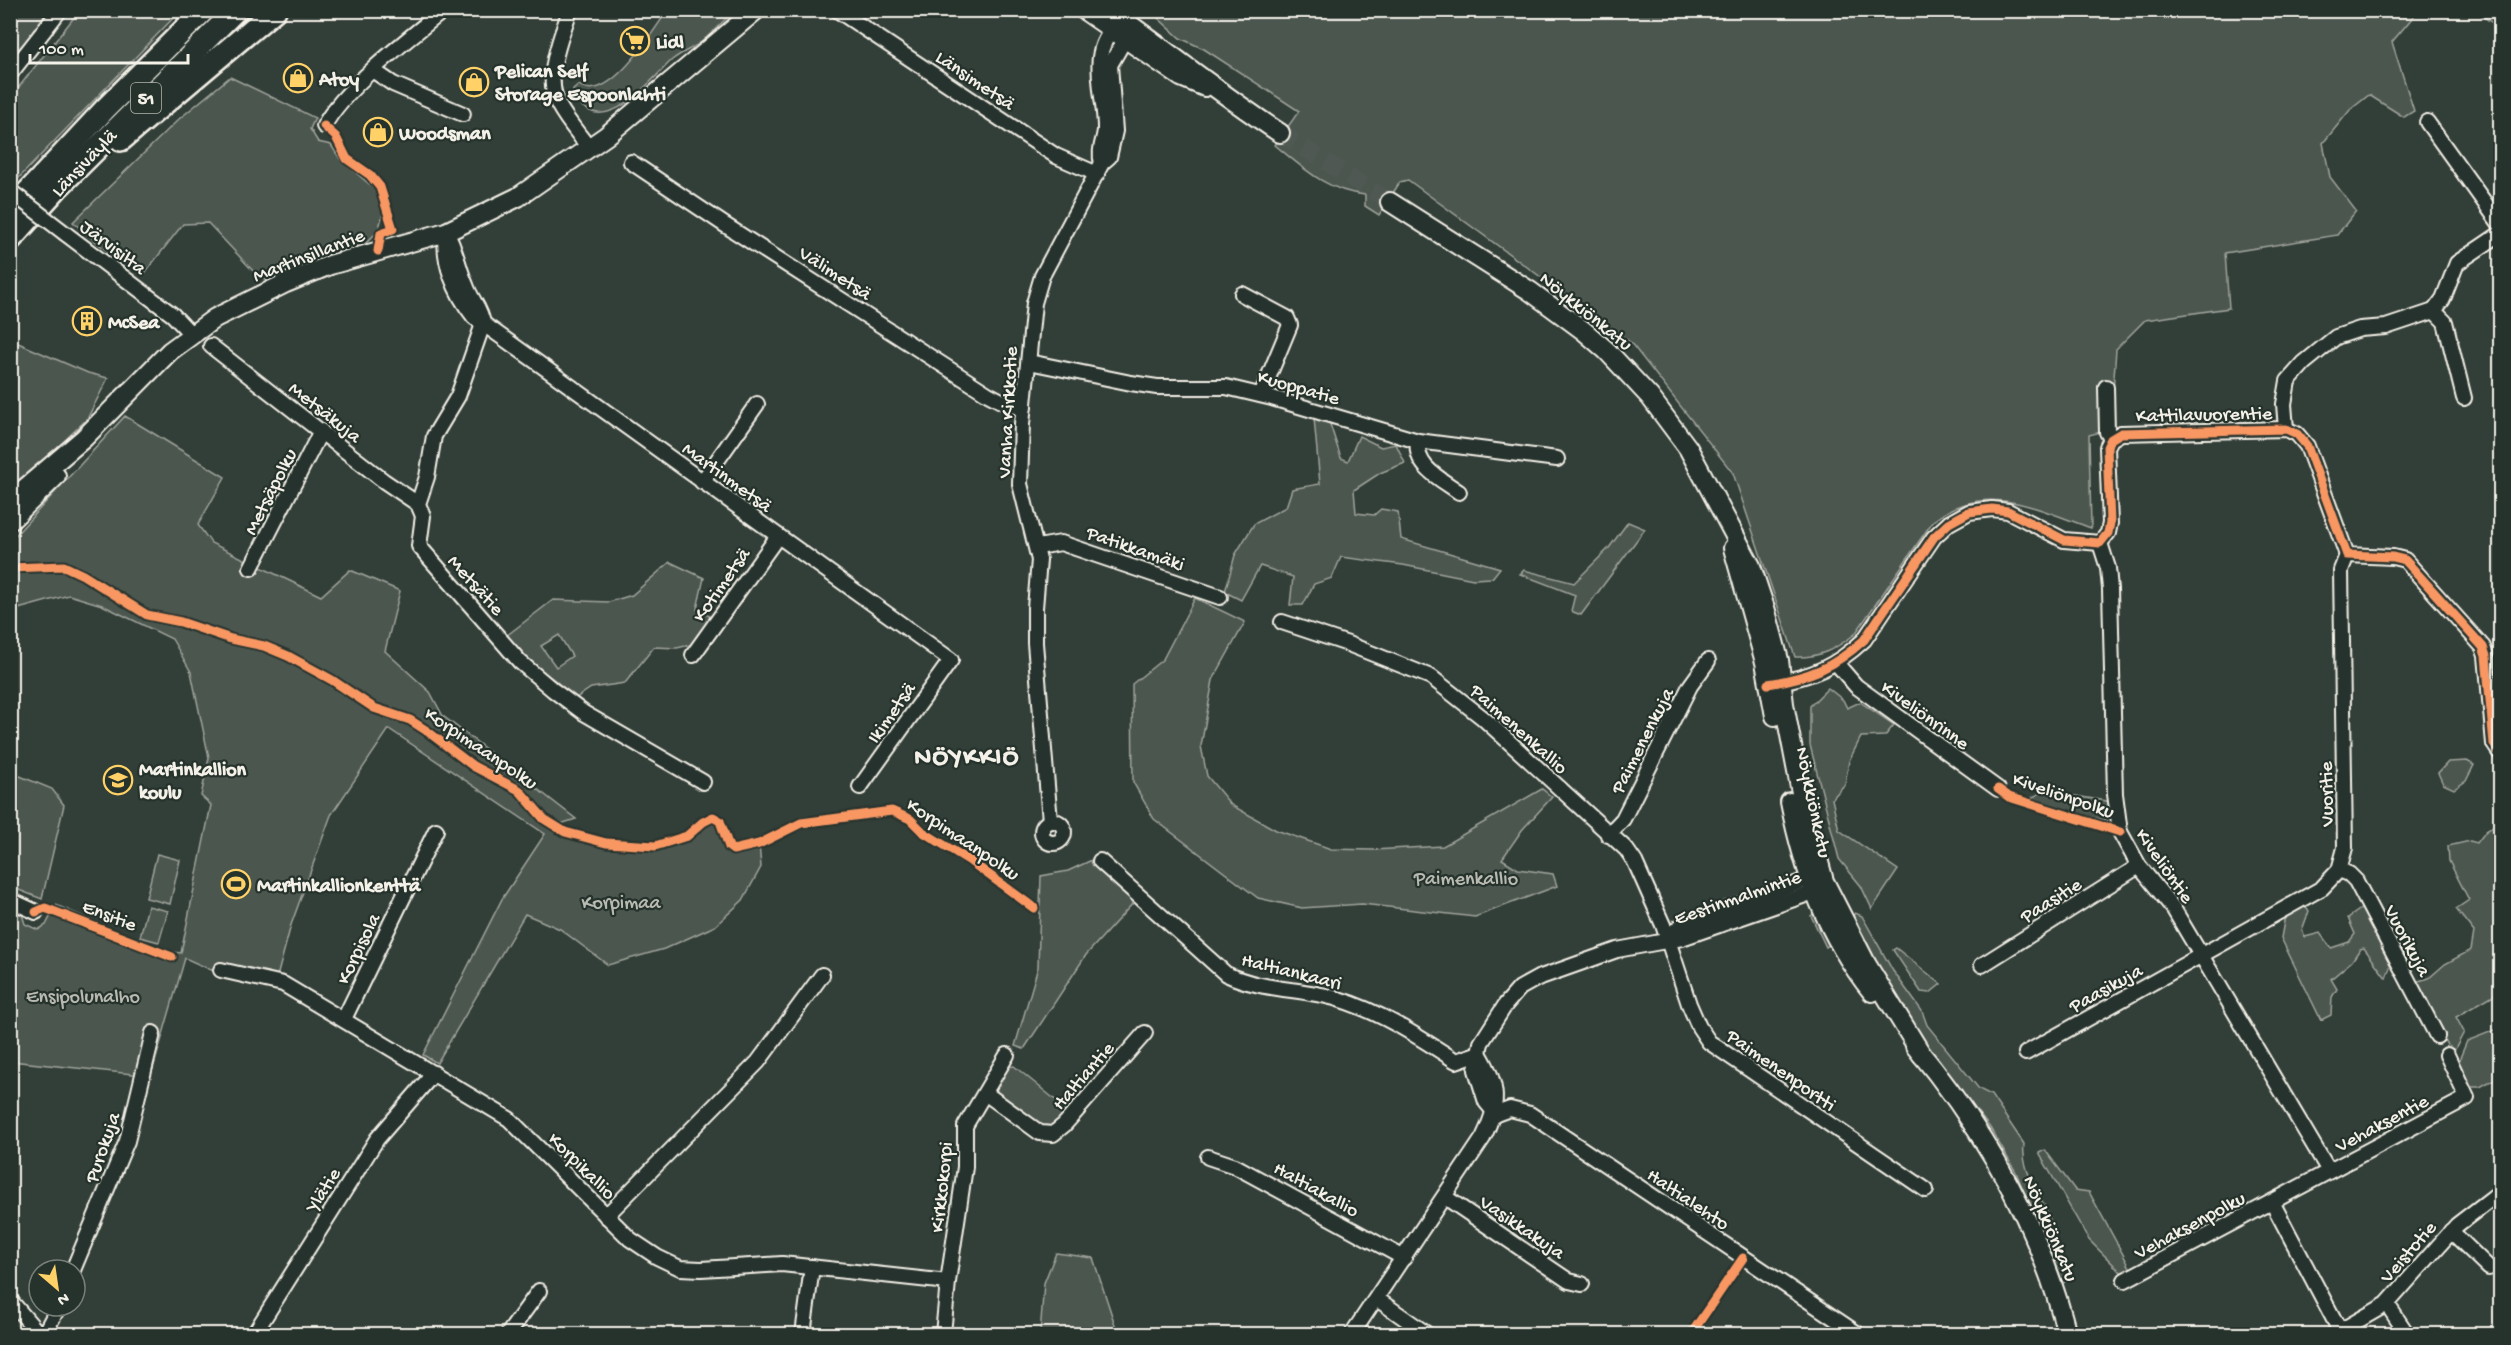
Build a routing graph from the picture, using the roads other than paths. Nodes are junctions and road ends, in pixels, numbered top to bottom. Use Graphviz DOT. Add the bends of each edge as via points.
graph roads {
  1 [pos="60,10"];
  2 [pos="189,10"];
  3 [pos="204,10"];
  4 [pos="236,10"];
  5 [pos="275,10"];
  6 [pos="444,10"];
  7 [pos="570,10"];
  8 [pos="744,10"];
  9 [pos="756,10"];
  10 [pos="837,10"];
  11 [pos="1084,10"];
  12 [pos="1120,22"];
  13 [pos="716,42"];
  14 [pos="374,71"];
  15 [pos="10,74"];
  16 [pos="105,109"];
  17 [pos="464,114"];
  18 [pos="2427,122"];
  19 [pos="324,126"];
  20 [pos="1280,133"];
  21 [pos="589,148"];
  22 [pos="631,162"];
  23 [pos="1099,168"];
  24 [pos="58,187"];
  25 [pos="10,191"];
  26 [pos="1390,202"];
  27 [pos="10,211"];
  28 [pos="2500,224"];
  29 [pos="446,231"];
  30 [pos="2500,234"];
  31 [pos="10,240"];
  32 [pos="1242,294"];
  33 [pos="2434,311"];
  34 [pos="483,324"];
  35 [pos="191,334"];
  36 [pos="211,346"];
  37 [pos="1029,362"];
  38 [pos="2106,387"];
  39 [pos="1261,395"];
  40 [pos="2464,398"];
  41 [pos="758,404"];
  42 [pos="1024,407"];
  43 [pos="2286,429"];
  44 [pos="321,431"];
  45 [pos="84,438"];
  46 [pos="2111,439"];
  47 [pos="1418,441"];
  48 [pos="1557,459"];
  49 [pos="702,482"];
  50 [pos="1459,492"];
  51 [pos="10,501"];
  52 [pos="418,504"];
  53 [pos="10,521"];
  54 [pos="777,536"];
  55 [pos="2100,543"];
  56 [pos="1038,547"];
  57 [pos="2346,555"];
  58 [pos="251,568"];
  59 [pos="1220,597"];
  60 [pos="1282,622"];
  61 [pos="693,655"];
  62 [pos="951,660"];
  63 [pos="1708,661"];
  64 [pos="1837,664"];
  65 [pos="1775,683"];
  66 [pos="2500,753"];
  67 [pos="703,782"];
  68 [pos="860,786"];
  69 [pos="1998,789"];
  70 [pos="1050,821"];
  71 [pos="436,830"];
  72 [pos="1608,835"];
  73 [pos="1100,861"];
  74 [pos="2139,866"];
  75 [pos="2339,870"];
  76 [pos="1816,884"];
  77 [pos="10,900"];
  78 [pos="36,912"];
  79 [pos="1667,939"];
  80 [pos="2202,956"];
  81 [pos="1982,965"];
  82 [pos="221,970"];
  83 [pos="822,975"];
  84 [pos="344,1019"];
  85 [pos="153,1033"];
  86 [pos="1145,1033"];
  87 [pos="2437,1036"];
  88 [pos="1479,1053"];
  89 [pos="2026,1053"];
  90 [pos="1007,1055"];
  91 [pos="2447,1055"];
  92 [pos="434,1073"];
  93 [pos="985,1093"];
  94 [pos="1496,1114"];
  95 [pos="1208,1157"];
  96 [pos="2329,1171"];
  97 [pos="1926,1190"];
  98 [pos="2500,1192"];
  99 [pos="1445,1197"];
  100 [pos="2272,1202"];
  101 [pos="606,1216"];
  102 [pos="2451,1231"];
  103 [pos="78,1258"];
  104 [pos="1404,1258"];
  105 [pos="812,1267"];
  106 [pos="2489,1268"];
  107 [pos="2126,1280"];
  108 [pos="948,1282"];
  109 [pos="1582,1284"];
  110 [pos="539,1291"];
  111 [pos="1377,1299"];
  112 [pos="10,1300"];
  113 [pos="2387,1304"];
  114 [pos="53,1318"];
  115 [pos="2337,1333"];
  116 [pos="39,1335"];
  117 [pos="44,1335"];
  118 [pos="254,1335"];
  119 [pos="508,1335"];
  120 [pos="803,1335"];
  121 [pos="943,1335"];
  122 [pos="1352,1335"];
  123 [pos="1427,1335"];
  124 [pos="1858,1335"];
  125 [pos="2067,1335"];
  126 [pos="2407,1335"];
  1 -- 15 [label="street"];
  2 -- 16 [label="highway"];
  3 -- 16 [label="highway, Länsiväylä / 51"];
  4 -- 24 [label="highway, Länsiväylä / 51"];
  5 -- 24 [label="highway" via="133,131"];
  6 -- 14 [label="street"];
  7 -- 21 [label="street" via="557,52 553,87 558,104"];
  8 -- 13 [label="main road, Martinsillantie"];
  9 -- 13 [label="main road, Martinsillantie"];
  10 -- 23 [label="street, Länsimetsä" via="1056,156"];
  11 -- 12 [label="main road"];
  12 -- 20 [label="main road" via="1189,66 1221,94"];
  12 -- 23 [label="street, Vanha Kirkkotie" via="1099,64 1105,131"];
  13 -- 21 [label="main road, Martinsillantie"];
  14 -- 17 [label="street" via="393,84"];
  14 -- 19 [label="street" via="333,109"];
  16 -- 27 [label="highway, Länsiväylä / 51"];
  18 -- 28 [label="street"];
  21 -- 29 [label="main road, Martinsillantie" via="518,197"];
  22 -- 42 [label="street, Välimetsä" via="988,394 1009,405"];
  23 -- 37 [label="street, Vanha Kirkkotie" via="1042,276 1034,303"];
  24 -- 31 [label="highway, Länsiväylä / 51"];
  25 -- 35 [label="street, Järvisilta, bridge" via="173,315"];
  26 -- 65 [label="main road, Nöykkiönkatu" via="1546,302 1607,351 1650,397 1677,432 1751,566 1779,660"];
  29 -- 34 [label="street, Martinmetsä" via="444,250 459,294"];
  29 -- 35 [label="main road, Martinsillantie" via="286,283"];
  30 -- 33 [label="street" via="2457,263"];
  32 -- 39 [label="street" via="1287,318 1290,325"];
  33 -- 40 [label="street" via="2445,322"];
  33 -- 43 [label="street" via="2386,327 2360,329 2336,337 2288,381 2284,404"];
  34 -- 49 [label="street, Martinmetsä"];
  34 -- 52 [label="street, Metsätie" via="458,396 434,436"];
  35 -- 45 [label="main road, Martinsillantie"];
  36 -- 44 [label="street, Metsäkuja"];
  37 -- 39 [label="street, Kuoppatie" via="1157,387 1226,387"];
  37 -- 42 [label="street, Vanha Kirkkotie"];
  38 -- 46 [label="street" via="2107,432"];
  39 -- 47 [label="street, Kuoppatie"];
  41 -- 49 [label="street"];
  42 -- 56 [label="street, Vanha Kirkkotie" via="1020,484"];
  43 -- 46 [label="street, Kattilavuorentie" via="2121,433"];
  43 -- 57 [label="street, Kattilavuorentie" via="2297,434 2307,446"];
  44 -- 52 [label="street, Metsäkuja"];
  44 -- 58 [label="street, Metsäpolku"];
  45 -- 51 [label="main road, Martinsillantie"];
  45 -- 53 [label="main road, Martinsillantie" via="60,472"];
  46 -- 55 [label="street, Kattilavuorentie" via="2106,459 2110,523"];
  47 -- 48 [label="street, Kuoppatie"];
  47 -- 50 [label="street" via="1417,451 1425,468"];
  49 -- 54 [label="street, Martinmetsä"];
  52 -- 67 [label="street, Metsätie" via="423,516 419,546 520,662 584,713"];
  54 -- 61 [label="street, Kotimetsä"];
  54 -- 62 [label="street, Martinmetsä"];
  55 -- 64 [label="street" via="2064,540 2008,511 1992,509 1959,516 1934,537 1864,640"];
  55 -- 74 [label="street, Kiveliöntie" via="2110,591 2116,818"];
  56 -- 59 [label="street, Patikkamäki" via="1061,543"];
  56 -- 70 [label="street, Vanha Kirkkotie" via="1035,643"];
  57 -- 66 [label="street" via="2405,560 2478,639 2486,656 2494,744"];
  57 -- 75 [label="street, Vuoritie" via="2341,570 2345,848"];
  60 -- 72 [label="street, Paimenenkallio" via="1431,677 1483,718"];
  62 -- 68 [label="street, Ikimetsä"];
  63 -- 72 [label="street, Paimenenkuja" via="1690,686 1623,819"];
  64 -- 65 [label="street"];
  64 -- 69 [label="street, Kiveliönrinne" via="1856,686"];
  65 -- 76 [label="main road, Nöykkiönkatu" via="1790,804"];
  71 -- 84 [label="street, Korpisola"];
  72 -- 79 [label="street, Paimenenkallio" via="1635,862"];
  73 -- 88 [label="street, Haltiankaari" via="1226,974 1252,983 1338,999 1407,1030 1456,1061"];
  74 -- 80 [label="street, Kiveliöntie" via="2173,908"];
  74 -- 81 [label="street, Paasitie"];
  75 -- 80 [label="street" via="2322,888"];
  75 -- 87 [label="street, Vuorikuja" via="2356,881"];
  76 -- 79 [label="street, Eestinmalmintie" via="1682,938"];
  76 -- 125 [label="main road, Nöykkiönkatu" via="1922,1055 1972,1121 2021,1203 2055,1290"];
  77 -- 78 [label="street"];
  79 -- 88 [label="street, Eestinmalmintie" via="1617,950 1529,983 1510,998 1481,1043"];
  79 -- 97 [label="street, Paimenenportti" via="1698,1027 1709,1042"];
  80 -- 89 [label="street, Paasikuja"];
  80 -- 96 [label="street, Kiveliöntie"];
  82 -- 84 [label="street, Korpikallio" via="283,984"];
  83 -- 101 [label="street" via="759,1062"];
  84 -- 92 [label="street, Korpikallio"];
  85 -- 103 [label="street, Purokuja" via="127,1141"];
  86 -- 93 [label="street, Haltiantie" via="1053,1134 1040,1133"];
  88 -- 94 [label="street, Eestinmalmintie" via="1476,1070 1486,1102"];
  90 -- 93 [label="street, Kirkkokorpi"];
  91 -- 96 [label="street, Vehaksentie" via="2467,1098"];
  92 -- 101 [label="street, Korpikallio" via="508,1119"];
  92 -- 118 [label="street, Ylätie" via="376,1139"];
  93 -- 108 [label="street, Kirkkokorpi" via="965,1126 965,1167"];
  94 -- 99 [label="street"];
  94 -- 124 [label="street, Haltialehto" via="1510,1109 1530,1114"];
  95 -- 104 [label="street, Haltiakallio" via="1235,1166"];
  96 -- 100 [label="street, Vehaksentie"];
  98 -- 102 [label="street, Veistotie"];
  99 -- 104 [label="street"];
  99 -- 109 [label="street, Vasikkakuja" via="1569,1281"];
  100 -- 107 [label="street, Vehaksenpolku"];
  100 -- 115 [label="street"];
  101 -- 105 [label="street, Korpikallio" via="639,1245 680,1268 758,1264"];
  102 -- 106 [label="street"];
  102 -- 113 [label="street, Veistotie"];
  104 -- 111 [label="street"];
  105 -- 108 [label="street, Korpikallio"];
  105 -- 120 [label="street"];
  108 -- 121 [label="street, Kirkkokorpi"];
  110 -- 119 [label="street"];
  111 -- 122 [label="street"];
  111 -- 123 [label="street"];
  112 -- 116 [label="street"];
  113 -- 115 [label="street, Veistotie"];
  113 -- 126 [label="street"];
  114 -- 117 [label="street"];
}
